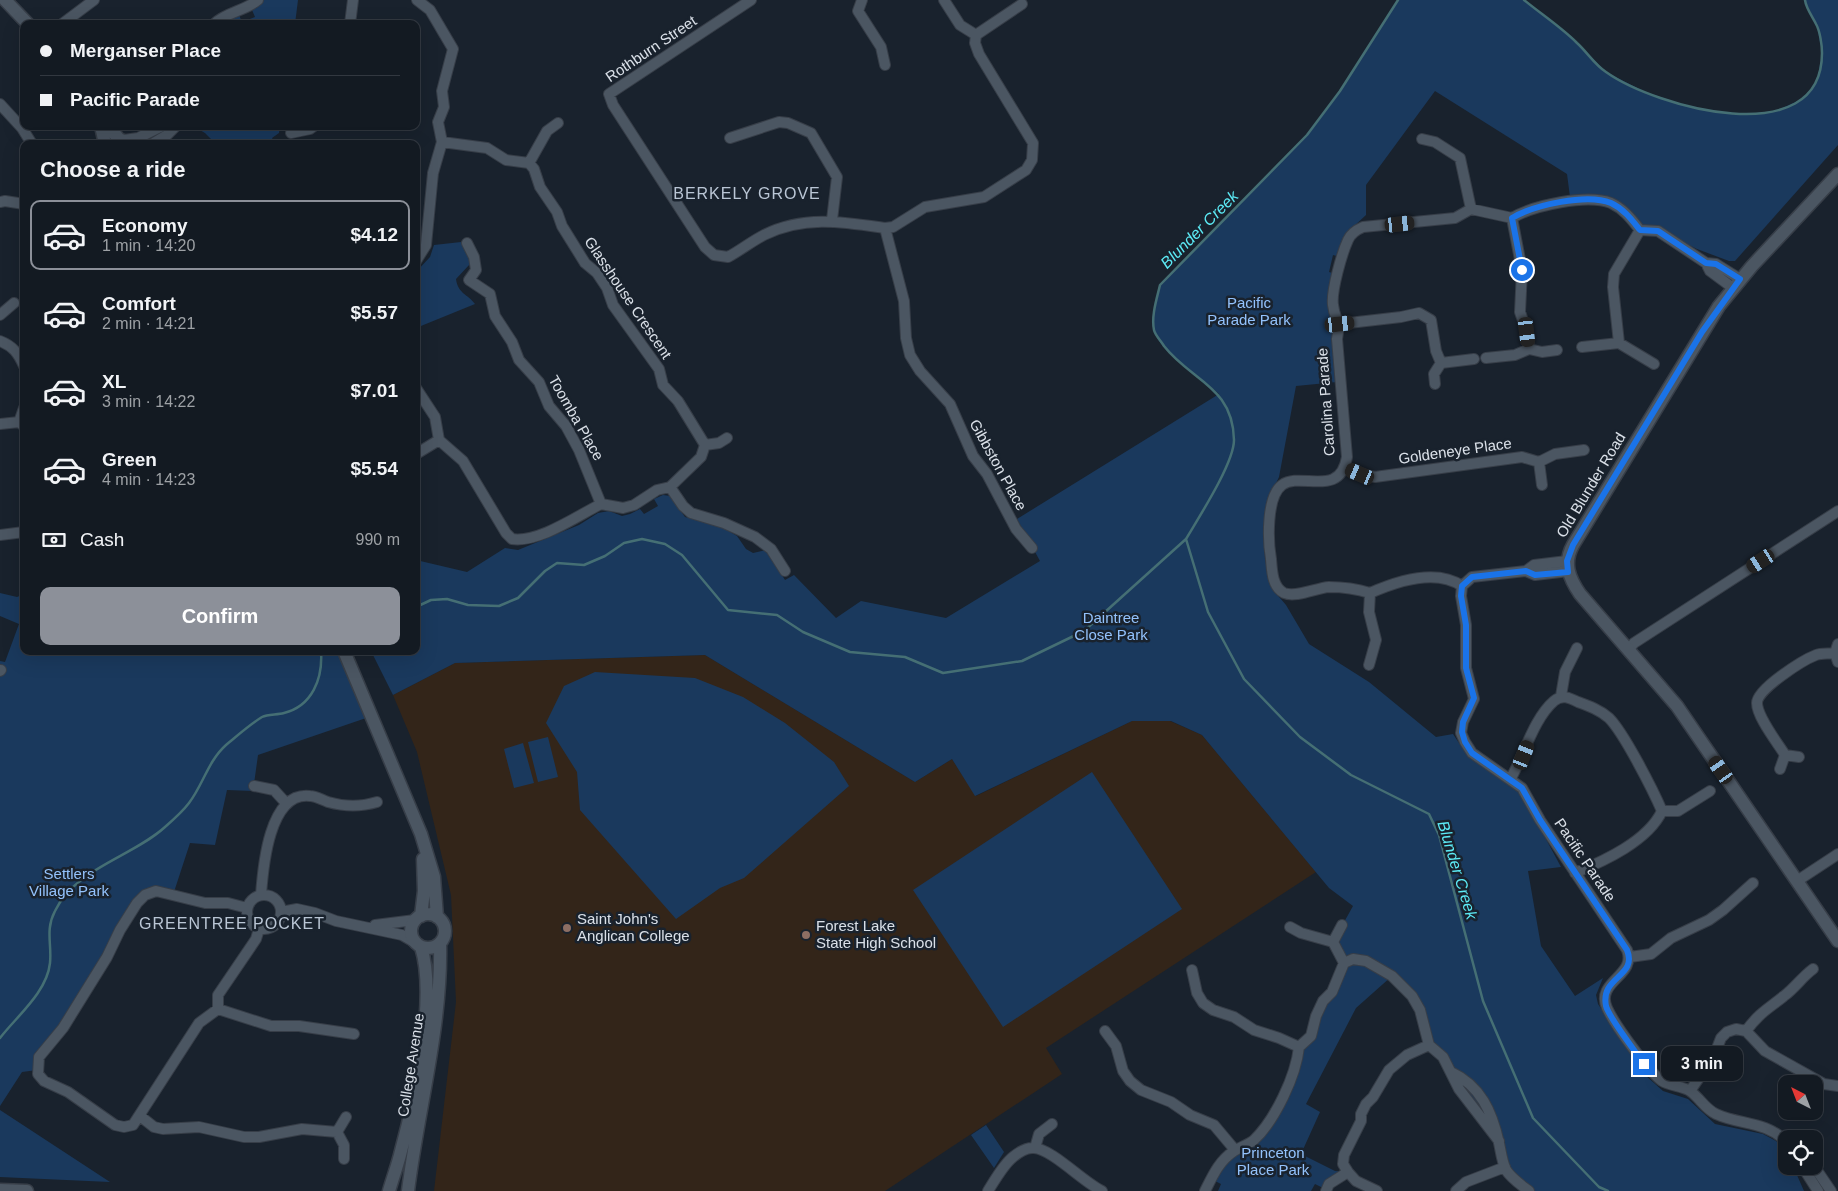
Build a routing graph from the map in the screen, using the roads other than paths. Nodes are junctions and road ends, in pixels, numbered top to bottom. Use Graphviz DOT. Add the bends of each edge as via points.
graph roads {
  1 [pos="5,0"];
  2 [pos="94,0"];
  3 [pos="258,0"];
  4 [pos="353,0"];
  5 [pos="417,0"];
  6 [pos="751,0"];
  7 [pos="862,0"];
  8 [pos="944,0"];
  9 [pos="1022,4"];
  10 [pos="24,20"];
  11 [pos="67,20"];
  12 [pos="218,20"];
  13 [pos="350,20"];
  14 [pos="976,35"];
  15 [pos="885,65"];
  16 [pos="0,104"];
  17 [pos="558,124"];
  18 [pos="20,126"];
  19 [pos="105,130"];
  20 [pos="154,130"];
  21 [pos="172,130"];
  22 [pos="305,130"];
  23 [pos="291,133"];
  24 [pos="730,138"];
  25 [pos="1422,139"];
  26 [pos="115,140"];
  27 [pos="128,140"];
  28 [pos="159,140"];
  29 [pos="442,142"];
  30 [pos="529,163"];
  31 [pos="1838,174"];
  32 [pos="0,202"];
  33 [pos="20,203"];
  34 [pos="1471,209"];
  35 [pos="1512,218"];
  36 [pos="832,220"];
  37 [pos="886,228"];
  38 [pos="1640,230"];
  39 [pos="466,243"];
  40 [pos="420,257"];
  41 [pos="1737,284"];
  42 [pos="14,303"];
  43 [pos="0,315"];
  44 [pos="1340,324"];
  45 [pos="0,341"];
  46 [pos="1619,343"];
  47 [pos="1582,347"];
  48 [pos="1529,349"];
  49 [pos="1557,350"];
  50 [pos="20,357"];
  51 [pos="1486,358"];
  52 [pos="1474,359"];
  53 [pos="1441,363"];
  54 [pos="1654,364"];
  55 [pos="1435,384"];
  56 [pos="420,394"];
  57 [pos="0,424"];
  58 [pos="20,424"];
  59 [pos="727,438"];
  60 [pos="439,440"];
  61 [pos="705,446"];
  62 [pos="1584,450"];
  63 [pos="420,452"];
  64 [pos="1539,462"];
  65 [pos="1345,468"];
  66 [pos="1542,485"];
  67 [pos="670,487"];
  68 [pos="601,504"];
  69 [pos="1838,511"];
  70 [pos="0,535"];
  71 [pos="20,535"];
  72 [pos="1032,548"];
  73 [pos="1568,566"];
  74 [pos="785,571"];
  75 [pos="1462,586"];
  76 [pos="1370,593"];
  77 [pos="1577,648"];
  78 [pos="1628,650"];
  79 [pos="1837,653"];
  80 [pos="346,655"];
  81 [pos="1370,666"];
  82 [pos="1561,696"];
  83 [pos="1785,755"];
  84 [pos="1800,757"];
  85 [pos="1780,769"];
  86 [pos="1511,778"];
  87 [pos="254,786"];
  88 [pos="1710,791"];
  89 [pos="377,802"];
  90 [pos="286,803"];
  91 [pos="1662,811"];
  92 [pos="421,834"];
  93 [pos="1838,854"];
  94 [pos="1576,873"];
  95 [pos="1798,882"];
  96 [pos="1754,883"];
  97 [pos="261,896"];
  98 [pos="247,908"];
  99 [pos="281,912"];
  100 [pos="437,917"];
  101 [pos="418,918"];
  102 [pos="1342,925"];
  103 [pos="367,926"];
  104 [pos="1290,927"];
  105 [pos="259,929"];
  106 [pos="1838,941"];
  107 [pos="1333,942"];
  108 [pos="418,944"];
  109 [pos="440,944"];
  110 [pos="1630,958"];
  111 [pos="1344,963"];
  112 [pos="1814,969"];
  113 [pos="1192,970"];
  114 [pos="218,1009"];
  115 [pos="1105,1031"];
  116 [pos="1746,1031"];
  117 [pos="354,1034"];
  118 [pos="1429,1045"];
  119 [pos="1299,1047"];
  120 [pos="1838,1086"];
  121 [pos="1690,1091"];
  122 [pos="140,1116"];
  123 [pos="346,1117"];
  124 [pos="1052,1124"];
  125 [pos="338,1132"];
  126 [pos="1778,1136"];
  127 [pos="1035,1148"];
  128 [pos="1235,1150"];
  129 [pos="344,1159"];
  130 [pos="1504,1168"];
  131 [pos="1348,1172"];
  132 [pos="1808,1175"];
  133 [pos="1820,1175"];
  134 [pos="0,1190"];
  135 [pos="28,1191"];
  136 [pos="389,1191"];
  137 [pos="408,1191"];
  138 [pos="988,1191"];
  139 [pos="1102,1191"];
  140 [pos="1205,1191"];
  141 [pos="1326,1191"];
  142 [pos="1377,1191"];
  143 [pos="1456,1191"];
  144 [pos="1529,1191"];
  145 [pos="1818,1191"];
  146 [pos="1832,1191"];
  1 -- 10 [label="street"];
  2 -- 11 [label="street"];
  3 -- 12 [label="street"];
  4 -- 13 [label="street"];
  5 -- 29 [label="street" via="430,10 453,49 442,91 444,107 438,122"];
  6 -- 36 [label="street, Rothburn Street" via="609,94 613,105 705,248 714,255 728,257 764,235 788,226"];
  7 -- 15 [label="street" via="858,11 881,47"];
  8 -- 14 [label="street" via="960,24"];
  9 -- 14 [label="street"];
  14 -- 37 [label="street" via="979,54 1030,136 1034,148 1032,160 1026,170 984,197 925,207"];
  16 -- 18 [label="street"];
  17 -- 30 [label="street" via="543,136"];
  19 -- 26 [label="street"];
  20 -- 27 [label="street"];
  21 -- 28 [label="street"];
  22 -- 23 [label="street"];
  24 -- 36 [label="street" via="779,122 811,133 837,177"];
  25 -- 34 [label="street" via="1435,142 1460,158"];
  29 -- 30 [label="street" via="487,148 506,160"];
  29 -- 40 [label="street" via="433,173 426,246"];
  30 -- 61 [label="street, Glasshouse Crescent" via="585,263 607,288 613,305 659,369 663,385 678,401"];
  31 -- 41 [label="street, Old Blunder Road"];
  32 -- 33 [label="street"];
  34 -- 35 [label="street"];
  34 -- 44 [label="street, Carolina Parade" via="1455,218 1355,231 1348,240 1333,293 1333,306"];
  35 -- 38 [label="street" via="1526,210 1590,198 1613,204 1624,211"];
  35 -- 48 [label="street" via="1522,270 1520,312"];
  36 -- 37 [label="street, Rothburn Street"];
  37 -- 72 [label="street, Gibbston Place" via="904,301 910,355 950,404 973,456 987,474 1016,529"];
  38 -- 41 [label="street" via="1658,231 1706,263 1716,264"];
  38 -- 46 [label="street" via="1614,274"];
  39 -- 68 [label="street, Toomba Place" via="474,257 476,270 469,280 490,294 495,316 519,360 539,382 549,406 566,426"];
  41 -- 73 [label="street, Old Blunder Road" via="1702,332 1573,545"];
  42 -- 43 [label="street"];
  44 -- 53 [label="street" via="1419,313 1431,320"];
  44 -- 65 [label="street, Carolina Parade" via="1337,339 1347,457"];
  45 -- 50 [label="street" via="9,345"];
  46 -- 47 [label="street"];
  46 -- 54 [label="street"];
  48 -- 49 [label="street" via="1542,352"];
  48 -- 51 [label="street" via="1515,355"];
  52 -- 53 [label="street"];
  53 -- 55 [label="street" via="1434,374"];
  56 -- 60 [label="street" via="435,418"];
  57 -- 58 [label="street"];
  59 -- 61 [label="street"];
  60 -- 63 [label="street"];
  60 -- 68 [label="street" via="464,461 512,540 527,539 574,520"];
  61 -- 67 [label="street" via="701,457"];
  62 -- 64 [label="street, Goldeneye Place" via="1555,454"];
  64 -- 65 [label="street, Goldeneye Place" via="1522,458 1375,477"];
  64 -- 66 [label="street"];
  65 -- 76 [label="street, Carolina Parade" via="1332,480 1290,482 1276,492 1268,543 1274,580 1278,588 1292,594 1329,588 1356,588"];
  67 -- 68 [label="street" via="622,508"];
  67 -- 74 [label="street" via="691,514 724,524 772,549"];
  69 -- 78 [label="street"];
  70 -- 71 [label="street"];
  73 -- 75 [label="street" via="1534,565 1526,571 1472,577"];
  73 -- 78 [label="street" via="1580,594"];
  75 -- 76 [label="street" via="1441,577 1390,584"];
  75 -- 86 [label="street, Pacific Parade" via="1466,668 1474,698 1462,732 1472,753"];
  76 -- 81 [label="street" via="1376,640"];
  77 -- 82 [label="street" via="1565,672"];
  78 -- 95 [label="street" via="1677,706"];
  79 -- 83 [label="street" via="1816,655 1767,686 1758,697 1761,716"];
  80 -- 92 [label="street, College Avenue"];
  82 -- 86 [label="street" via="1543,713"];
  82 -- 91 [label="street" via="1602,712 1610,719"];
  83 -- 84 [label="street"];
  83 -- 85 [label="street"];
  86 -- 94 [label="street, Pacific Parade" via="1522,788"];
  87 -- 90 [label="street" via="274,790"];
  88 -- 91 [label="street" via="1678,811"];
  89 -- 90 [label="street" via="360,807 299,796"];
  90 -- 97 [label="street" via="276,817 272,831"];
  91 -- 94 [label="street" via="1650,829 1610,858"];
  92 -- 100 [label="street, College Avenue" via="434,877"];
  92 -- 101 [label="street, College Avenue" via="424,891"];
  93 -- 95 [label="street"];
  94 -- 110 [label="street, Pacific Parade"];
  95 -- 106 [label="street"];
  96 -- 110 [label="street" via="1710,920 1671,938 1651,954"];
  97 -- 98 [label="street" via="253,899"];
  97 -- 99 [label="street" via="273,898"];
  98 -- 105 [label="street" via="248,919"];
  98 -- 122 [label="street" via="228,903 205,903 156,890 145,895 120,930 63,1028 39,1057 38,1074 44,1081 68,1092 115,1124 133,1125"];
  99 -- 103 [label="street" via="297,909"];
  99 -- 105 [label="street" via="273,927"];
  100 -- 101 [label="street" via="429,914"];
  100 -- 109 [label="street, College Avenue" via="445,928"];
  101 -- 103 [label="street"];
  101 -- 108 [label="street, College Avenue" via="411,930"];
  102 -- 107 [label="street"];
  103 -- 108 [label="street" via="402,935"];
  104 -- 107 [label="street"];
  105 -- 114 [label="street" via="218,995"];
  107 -- 111 [label="street"];
  108 -- 109 [label="street" via="431,948"];
  108 -- 136 [label="street, College Avenue" via="425,960 427,1012 413,1102"];
  109 -- 137 [label="street, College Avenue" via="437,1003 427,1083"];
  110 -- 121 [label="street" via="1625,971 1608,986 1606,1008 1654,1075 1665,1083"];
  111 -- 118 [label="street" via="1353,959 1366,961 1392,976 1412,996 1420,1010"];
  111 -- 119 [label="street" via="1332,992 1316,1016 1311,1036"];
  112 -- 116 [label="street" via="1802,976 1786,995 1757,1015"];
  113 -- 119 [label="street" via="1197,993 1203,1003 1254,1030"];
  114 -- 117 [label="street" via="271,1026 299,1026"];
  114 -- 122 [label="street" via="199,1023"];
  115 -- 128 [label="street" via="1116,1046 1123,1071 1130,1081 1141,1090 1171,1102 1214,1126"];
  116 -- 120 [label="street" via="1765,1051 1824,1084"];
  116 -- 121 [label="street" via="1736,1029 1727,1032"];
  118 -- 130 [label="street" via="1442,1057 1470,1105 1499,1141"];
  118 -- 131 [label="street" via="1396,1062 1366,1104 1344,1155 1343,1164"];
  119 -- 128 [label="street" via="1297,1064 1270,1120 1252,1142"];
  121 -- 126 [label="street" via="1716,1114 1766,1128"];
  122 -- 125 [label="street" via="154,1127 163,1129 199,1127 244,1137 302,1129"];
  123 -- 125 [label="street"];
  124 -- 127 [label="street" via="1040,1134"];
  125 -- 129 [label="street" via="344,1145"];
  127 -- 138 [label="street" via="1026,1148 1012,1157"];
  127 -- 139 [label="street"];
  128 -- 140 [label="street" via="1217,1167"];
  130 -- 143 [label="street" via="1466,1182"];
  130 -- 144 [label="street"];
  131 -- 141 [label="street" via="1329,1184"];
  131 -- 142 [label="street" via="1356,1181"];
  132 -- 145 [label="street"];
  133 -- 146 [label="street"];
  134 -- 135 [label="street"];
}
